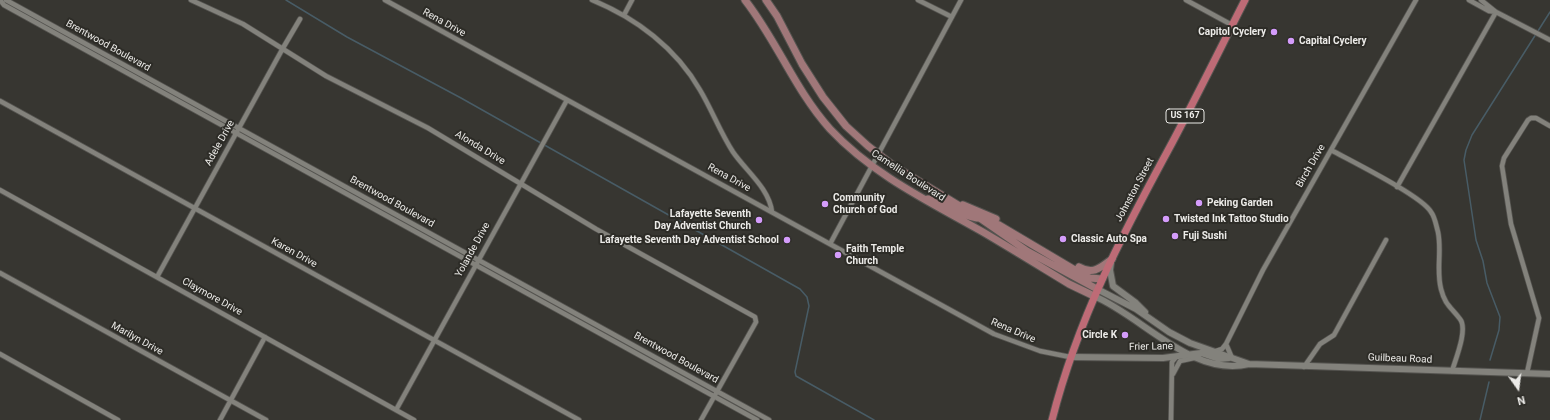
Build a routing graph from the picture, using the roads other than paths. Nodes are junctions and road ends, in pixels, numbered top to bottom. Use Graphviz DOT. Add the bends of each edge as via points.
graph roads {
  1 [pos="0,0"];
  2 [pos="6,0"];
  3 [pos="191,0"];
  4 [pos="385,0"];
  5 [pos="592,0"];
  6 [pos="596,0"];
  7 [pos="632,0"];
  8 [pos="745,0"];
  9 [pos="766,0"];
  10 [pos="918,0"];
  11 [pos="961,0"];
  12 [pos="1186,0"];
  13 [pos="1245,0"];
  14 [pos="1416,0"];
  15 [pos="1469,0"];
  16 [pos="1481,0"];
  17 [pos="601,4"];
  18 [pos="1496,12"];
  19 [pos="624,15"];
  20 [pos="952,17"];
  21 [pos="300,19"];
  22 [pos="1232,26"];
  23 [pos="1550,40"];
  24 [pos="283,48"];
  25 [pos="566,100"];
  26 [pos="0,101"];
  27 [pos="1550,126"];
  28 [pos="239,128"];
  29 [pos="236,133"];
  30 [pos="1331,150"];
  31 [pos="878,155"];
  32 [pos="872,166"];
  33 [pos="520,183"];
  34 [pos="1397,187"];
  35 [pos="0,190"];
  36 [pos="922,198"];
  37 [pos="953,201"];
  38 [pos="194,208"];
  39 [pos="772,212"];
  40 [pos="980,219"];
  41 [pos="1386,240"];
  42 [pos="830,244"];
  43 [pos="1112,258"];
  44 [pos="478,260"];
  45 [pos="475,265"];
  46 [pos="0,273"];
  47 [pos="157,277"];
  48 [pos="1102,279"];
  49 [pos="1096,293"];
  50 [pos="1150,318"];
  51 [pos="265,337"];
  52 [pos="434,340"];
  53 [pos="1226,344"];
  54 [pos="1213,352"];
  55 [pos="0,354"];
  56 [pos="1189,355"];
  57 [pos="1070,356"];
  58 [pos="1176,357"];
  59 [pos="1197,358"];
  60 [pos="1232,358"];
  61 [pos="1248,364"];
  62 [pos="1304,367"];
  63 [pos="1452,371"];
  64 [pos="1527,373"];
  65 [pos="1173,374"];
  66 [pos="1550,374"];
  67 [pos="717,391"];
  68 [pos="714,396"];
  69 [pos="231,401"];
  70 [pos="396,410"];
  71 [pos="118,420"];
  72 [pos="220,420"];
  73 [pos="266,420"];
  74 [pos="414,420"];
  75 [pos="579,420"];
  76 [pos="701,420"];
  77 [pos="757,420"];
  78 [pos="769,420"];
  79 [pos="1052,420"];
  80 [pos="1171,420"];
  1 -- 29 [label="street, Brentwood Boulevard" via="4,5"];
  2 -- 28 [label="street, Brentwood Boulevard"];
  3 -- 24 [label="street, Alonda Drive" via="243,24"];
  4 -- 25 [label="street, Rena Drive"];
  5 -- 17 [label="street"];
  6 -- 17 [label="street"];
  7 -- 19 [label="street"];
  8 -- 32 [label="main road, Camellia Boulevard" via="764,25 805,98 830,128"];
  9 -- 31 [label="main road, Camellia Boulevard" via="823,97 846,126"];
  10 -- 20 [label="street"];
  11 -- 20 [label="street"];
  12 -- 22 [label="street"];
  13 -- 22 [label="main road, Johnston Street / US 167"];
  14 -- 30 [label="street, Birch Drive"];
  15 -- 18 [label="street"];
  16 -- 18 [label="street"];
  17 -- 19 [label="street"];
  18 -- 23 [label="street"];
  18 -- 34 [label="street"];
  19 -- 39 [label="street" via="651,33 683,64 699,88 732,151 766,194"];
  20 -- 31 [label="street"];
  21 -- 24 [label="street, Adele Drive"];
  22 -- 43 [label="main road, Johnston Street / US 167"];
  24 -- 28 [label="street, Adele Drive"];
  24 -- 33 [label="street, Alonda Drive" via="326,76 428,128"];
  25 -- 33 [label="street, Yolande Drive"];
  25 -- 39 [label="street, Rena Drive"];
  26 -- 38 [label="street, Karen Drive"];
  27 -- 64 [label="street" via="1536,118 1528,120 1504,158 1502,166 1511,224 1539,318"];
  28 -- 29 [label="street, Adele Drive"];
  28 -- 44 [label="street, Brentwood Boulevard"];
  29 -- 38 [label="street, Adele Drive"];
  29 -- 45 [label="street, Brentwood Boulevard"];
  30 -- 34 [label="street"];
  30 -- 53 [label="street, Birch Drive" via="1252,290"];
  31 -- 32 [label="street"];
  31 -- 37 [label="main road, Camellia Boulevard"];
  32 -- 36 [label="main road, Camellia Boulevard"];
  32 -- 42 [label="street"];
  33 -- 44 [label="street, Yolande Drive"];
  33 -- 67 [label="street, Alonda Drive" via="596,229 756,318"];
  34 -- 63 [label="street" via="1425,205 1434,218 1439,238 1439,279 1442,295 1448,307 1464,326"];
  35 -- 47 [label="street, Claymore Drive"];
  36 -- 40 [label="main road" via="936,200 966,217"];
  36 -- 49 [label="main road, Camellia Boulevard" via="1069,284"];
  37 -- 40 [label="main road, Camellia Boulevard"];
  37 -- 43 [label="main road" via="974,208 1010,226 1086,271 1098,270"];
  38 -- 47 [label="street, Adele Drive"];
  38 -- 52 [label="street, Karen Drive"];
  39 -- 42 [label="street, Rena Drive"];
  40 -- 48 [label="main road" via="999,225 1088,277"];
  40 -- 49 [label="main road, Camellia Boulevard"];
  41 -- 62 [label="street" via="1334,335 1320,344"];
  42 -- 57 [label="street, Rena Drive" via="1007,340 1040,351"];
  43 -- 48 [label="main road, Johnston Street / US 167"];
  43 -- 50 [label="street" via="1110,270 1113,286 1136,303"];
  44 -- 45 [label="street, Yolande Drive"];
  44 -- 67 [label="street, Brentwood Boulevard"];
  45 -- 52 [label="street, Yolande Drive"];
  45 -- 68 [label="street, Brentwood Boulevard"];
  46 -- 69 [label="street, Marilyn Drive"];
  47 -- 51 [label="street, Claymore Drive"];
  48 -- 49 [label="main road, Johnston Street / US 167"];
  49 -- 50 [label="street, Guilbeau Road"];
  49 -- 56 [label="street, Guilbeau Road"];
  49 -- 57 [label="main road, Johnston Street / US 167"];
  50 -- 54 [label="street, Guilbeau Road" via="1179,338"];
  51 -- 69 [label="street"];
  51 -- 70 [label="street, Claymore Drive"];
  52 -- 70 [label="street, Yolande Drive"];
  52 -- 75 [label="street, Karen Drive"];
  53 -- 54 [label="street" via="1222,349"];
  53 -- 60 [label="street"];
  54 -- 60 [label="street, Guilbeau Road"];
  55 -- 71 [label="street"];
  56 -- 58 [label="street, Frier Lane"];
  56 -- 59 [label="street, Guilbeau Road"];
  56 -- 60 [label="street, Frier Lane" via="1201,353 1219,359"];
  57 -- 58 [label="street, Frier Lane"];
  57 -- 79 [label="main road, Johnston Street / US 167"];
  58 -- 65 [label="street" via="1172,362"];
  59 -- 61 [label="street, Guilbeau Road" via="1237,367"];
  59 -- 65 [label="street" via="1180,361"];
  60 -- 61 [label="street, Guilbeau Road"];
  61 -- 62 [label="street, Guilbeau Road"];
  62 -- 63 [label="street, Guilbeau Road"];
  63 -- 64 [label="street, Guilbeau Road"];
  64 -- 66 [label="street, Guilbeau Road"];
  65 -- 80 [label="street"];
  67 -- 68 [label="street"];
  67 -- 78 [label="street, Brentwood Boulevard"];
  68 -- 76 [label="street"];
  68 -- 77 [label="street, Brentwood Boulevard"];
  69 -- 72 [label="street"];
  69 -- 73 [label="street, Marilyn Drive"];
  70 -- 74 [label="street, Claymore Drive"];
}
